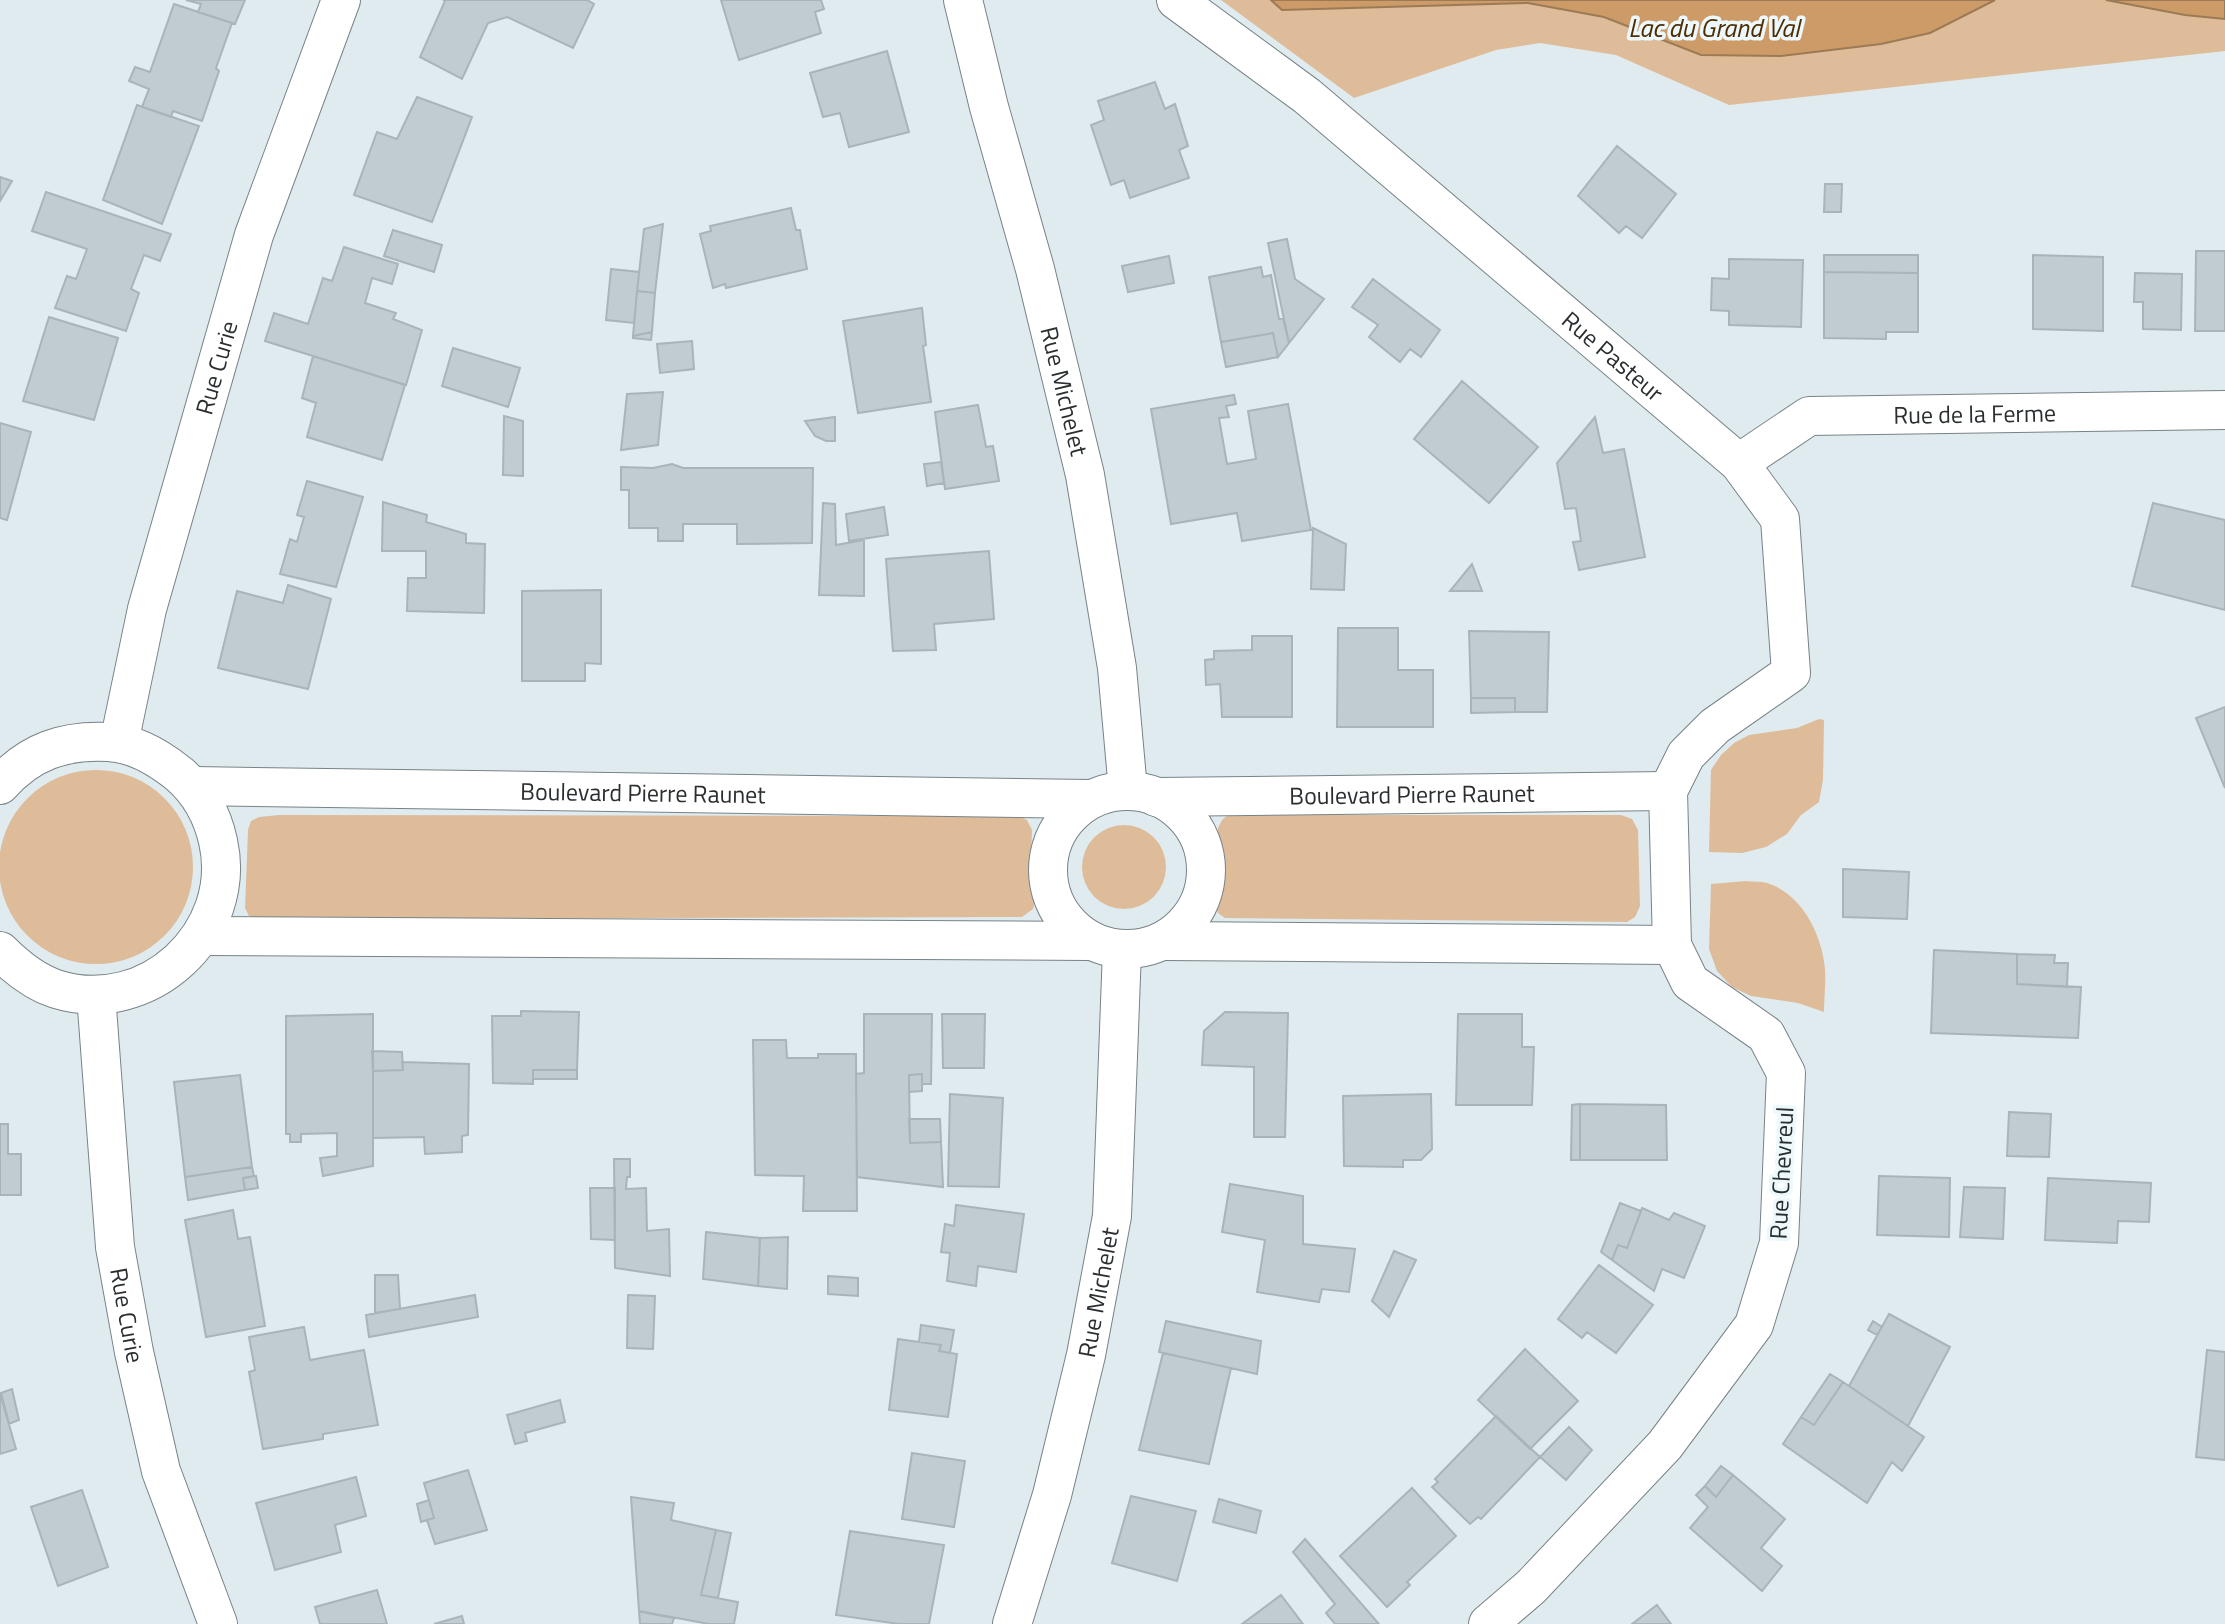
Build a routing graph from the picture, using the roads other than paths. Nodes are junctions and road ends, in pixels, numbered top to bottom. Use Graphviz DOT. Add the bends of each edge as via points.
graph roads {
  1 [pos="341,0"];
  2 [pos="963,0"];
  3 [pos="1176,0"];
  4 [pos="2225,410"];
  5 [pos="1739,463"];
  6 [pos="119,743"];
  7 [pos="0,785"];
  8 [pos="193,786"];
  9 [pos="1668,792"];
  10 [pos="1142,794"];
  11 [pos="1091,799"];
  12 [pos="203,936"];
  13 [pos="1164,941"];
  14 [pos="1672,945"];
  15 [pos="1106,946"];
  16 [pos="0,951"];
  17 [pos="96,995"];
  18 [pos="218,1624"];
  19 [pos="1012,1624"];
  20 [pos="1488,1624"];
  1 -- 6 [label="street, Rue Curie" via="254,235 147,609"];
  2 -- 10 [label="street, Rue Michelet" via="1085,475"];
  3 -- 5 [label="street, Rue Pasteur" via="1307,96"];
  4 -- 5 [label="street, Rue de la Ferme" via="1809,416"];
  5 -- 9 [label="street, Rue Pasteur" via="1780,519 1791,673 1715,726 1686,755"];
  6 -- 7 [label="street" via="82,741 46,750 13,770"];
  6 -- 8 [label="street" via="160,758"];
  8 -- 11 [label="street, Boulevard Pierre Raunet"];
  8 -- 12 [label="street" via="213,820 222,859 218,899"];
  9 -- 10 [label="street, Boulevard Pierre Raunet"];
  9 -- 14 [label="street, Rue Chevreul"];
  10 -- 11 [label="street, Boulevard Pierre Raunet" via="1109,793"];
  10 -- 13 [label="street" via="1179,809 1196,829 1205,853 1206,879 1200,904 1185,925"];
  11 -- 15 [label="street, Boulevard Pierre Raunet" via="1070,814 1056,834 1048,882 1070,927"];
  12 -- 15 [label="street"];
  12 -- 17 [label="street" via="174,967 138,988"];
  13 -- 14 [label="street"];
  13 -- 15 [label="street" via="1144,948"];
  14 -- 20 [label="street, Rue Chevreul" via="1690,982 1766,1035 1786,1073 1779,1243 1754,1325 1665,1445 1531,1587"];
  15 -- 19 [label="street, Rue Michelet" via="1112,1216 1086,1356 1055,1482"];
  16 -- 17 [label="street" via="21,972 57,989"];
  17 -- 18 [label="street, Rue Curie" via="115,1247 134,1352 161,1471"];
}
